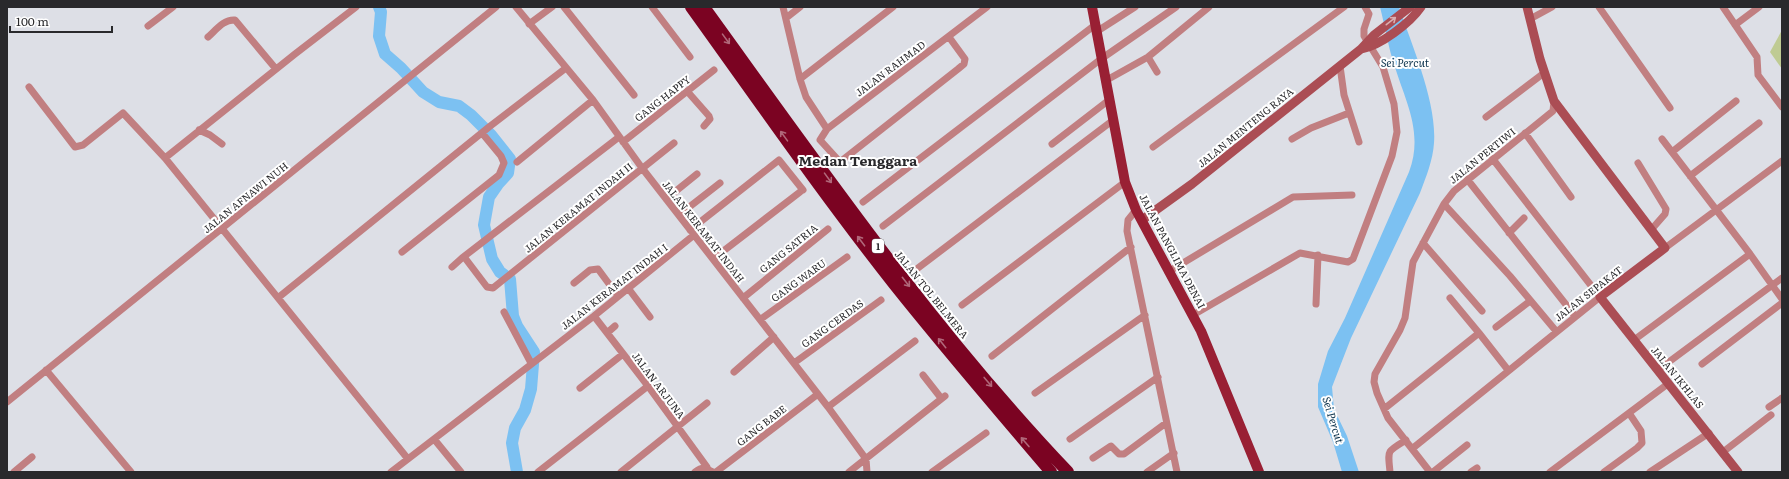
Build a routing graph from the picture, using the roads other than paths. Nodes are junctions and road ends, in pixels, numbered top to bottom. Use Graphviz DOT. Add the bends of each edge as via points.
graph roads {
  1 [pos="173,7"];
  2 [pos="356,7"];
  3 [pos="496,7"];
  4 [pos="516,7"];
  5 [pos="552,7"];
  6 [pos="564,7"];
  7 [pos="652,7"];
  8 [pos="691,7"];
  9 [pos="704,7"];
  10 [pos="783,7"];
  11 [pos="800,7"];
  12 [pos="893,7"];
  13 [pos="987,7"];
  14 [pos="1092,7"];
  15 [pos="1136,7"];
  16 [pos="1176,7"];
  17 [pos="1210,7"];
  18 [pos="1344,7"];
  19 [pos="1365,7"];
  20 [pos="1409,7"];
  21 [pos="1527,7"];
  22 [pos="1552,7"];
  23 [pos="1599,7"];
  24 [pos="1723,7"];
  25 [pos="1759,7"];
  26 [pos="1419,9"];
  27 [pos="786,18"];
  28 [pos="1530,19"];
  29 [pos="529,24"];
  30 [pos="1735,25"];
  31 [pos="148,26"];
  32 [pos="1096,28"];
  33 [pos="208,37"];
  34 [pos="949,37"];
  35 [pos="1376,39"];
  36 [pos="1366,46"];
  37 [pos="690,57"];
  38 [pos="1148,57"];
  39 [pos="1101,59"];
  40 [pos="1340,66"];
  41 [pos="566,68"];
  42 [pos="276,69"];
  43 [pos="714,70"];
  44 [pos="1157,72"];
  45 [pos="1544,72"];
  46 [pos="800,79"];
  47 [pos="1105,81"];
  48 [pos="29,87"];
  49 [pos="687,91"];
  50 [pos="634,95"];
  51 [pos="593,100"];
  52 [pos="1109,100"];
  53 [pos="1554,101"];
  54 [pos="1736,101"];
  55 [pos="1782,107"];
  56 [pos="1670,108"];
  57 [pos="1349,113"];
  58 [pos="1486,117"];
  59 [pos="1112,121"];
  60 [pos="1758,123"];
  61 [pos="704,126"];
  62 [pos="827,129"];
  63 [pos="199,130"];
  64 [pos="483,132"];
  65 [pos="1525,133"];
  66 [pos="621,139"];
  67 [pos="1292,139"];
  68 [pos="1662,139"];
  69 [pos="1359,142"];
  70 [pos="674,143"];
  71 [pos="222,144"];
  72 [pos="1052,144"];
  73 [pos="1153,146"];
  74 [pos="1672,152"];
  75 [pos="165,158"];
  76 [pos="1492,158"];
  77 [pos="1782,161"];
  78 [pos="517,162"];
  79 [pos="1638,163"];
  80 [pos="642,168"];
  81 [pos="698,174"];
  82 [pos="1690,176"];
  83 [pos="1467,179"];
  84 [pos="1125,182"];
  85 [pos="720,183"];
  86 [pos="1352,195"];
  87 [pos="1571,197"];
  88 [pos="666,199"];
  89 [pos="863,202"];
  90 [pos="1444,204"];
  91 [pos="1136,210"];
  92 [pos="1716,210"];
  93 [pos="678,215"];
  94 [pos="1524,218"];
  95 [pos="1142,220"];
  96 [pos="884,226"];
  97 [pos="222,229"];
  98 [pos="828,229"];
  99 [pos="1651,230"];
  100 [pos="692,233"];
  101 [pos="1509,233"];
  102 [pos="1423,243"];
  103 [pos="1131,247"];
  104 [pos="1665,248"];
  105 [pos="402,252"];
  106 [pos="1750,254"];
  107 [pos="1318,255"];
  108 [pos="847,257"];
  109 [pos="462,258"];
  110 [pos="713,259"];
  111 [pos="452,267"];
  112 [pos="918,268"];
  113 [pos="1168,272"];
  114 [pos="1782,278"];
  115 [pos="574,283"];
  116 [pos="1773,285"];
  117 [pos="628,288"];
  118 [pos="618,296"];
  119 [pos="279,297"];
  120 [pos="1600,297"];
  121 [pos="743,298"];
  122 [pos="1450,298"];
  123 [pos="1782,299"];
  124 [pos="881,300"];
  125 [pos="1530,301"];
  126 [pos="1782,303"];
  127 [pos="1316,304"];
  128 [pos="962,305"];
  129 [pos="1482,311"];
  130 [pos="504,312"];
  131 [pos="1145,315"];
  132 [pos="1193,315"];
  133 [pos="594,316"];
  134 [pos="1575,316"];
  135 [pos="650,318"];
  136 [pos="760,319"];
  137 [pos="615,326"];
  138 [pos="1496,327"];
  139 [pos="1556,331"];
  140 [pos="607,333"];
  141 [pos="1480,333"];
  142 [pos="774,337"];
  143 [pos="1634,340"];
  144 [pos="914,341"];
  145 [pos="623,354"];
  146 [pos="992,356"];
  147 [pos="532,362"];
  148 [pos="794,363"];
  149 [pos="1702,364"];
  150 [pos="46,370"];
  151 [pos="1508,370"];
  152 [pos="1658,370"];
  153 [pos="734,372"];
  154 [pos="923,375"];
  155 [pos="1158,377"];
  156 [pos="1669,384"];
  157 [pos="648,386"];
  158 [pos="580,388"];
  159 [pos="1035,393"];
  160 [pos="818,394"];
  161 [pos="1782,398"];
  162 [pos="7,402"];
  163 [pos="707,403"];
  164 [pos="828,407"];
  165 [pos="1384,409"];
  166 [pos="1629,414"];
  167 [pos="1166,423"];
  168 [pos="678,427"];
  169 [pos="986,433"];
  170 [pos="1709,433"];
  171 [pos="434,439"];
  172 [pos="1070,439"];
  173 [pos="1406,440"];
  174 [pos="1467,445"];
  175 [pos="1413,448"];
  176 [pos="1723,452"];
  177 [pos="1174,453"];
  178 [pos="32,457"];
  179 [pos="1093,458"];
  180 [pos="408,459"];
  181 [pos="866,459"];
  182 [pos="707,467"];
  183 [pos="14,472"];
  184 [pos="131,472"];
  185 [pos="391,472"];
  186 [pos="461,472"];
  187 [pos="538,472"];
  188 [pos="621,472"];
  189 [pos="695,472"];
  190 [pos="713,472"];
  191 [pos="716,472"];
  192 [pos="848,472"];
  193 [pos="867,472"];
  194 [pos="932,472"];
  195 [pos="1051,472"];
  196 [pos="1068,472"];
  197 [pos="1147,472"];
  198 [pos="1177,472"];
  199 [pos="1259,472"];
  200 [pos="1390,472"];
  201 [pos="1431,472"];
  202 [pos="1550,472"];
  203 [pos="1604,472"];
  204 [pos="1650,472"];
  205 [pos="1738,472"];
  1 -- 31 [label="street"];
  2 -- 42 [label="street"];
  3 -- 97 [label="street, JALAN AFNAWI NUH"];
  4 -- 29 [label="street, JALAN KERAMAT INDAH"];
  5 -- 29 [label="street"];
  6 -- 50 [label="street"];
  7 -- 37 [label="street"];
  195 -- 8 [label="highway, 1, one-way" via="894,285"];
  9 -- 196 [label="highway, JALAN TOL BELMERA / 1, one-way" via="858,219 922,302 1005,403"];
  10 -- 27 [label="street"];
  11 -- 27 [label="street"];
  12 -- 46 [label="street"];
  13 -- 34 [label="street, JALAN RAHMAD"];
  14 -- 32 [label="main road, JALAN PANGLIMA DENAI"];
  15 -- 32 [label="street"];
  16 -- 39 [label="street"];
  17 -- 38 [label="street"];
  18 -- 73 [label="street"];
  19 -- 36 [label="street" via="1369,14 1364,32"];
  35 -- 20 [label="street, JALAN MENTENG RAYA, one-way"];
  21 -- 28 [label="street"];
  22 -- 28 [label="street"];
  23 -- 56 [label="street"];
  24 -- 30 [label="street"];
  25 -- 30 [label="street"];
  26 -- 35 [label="street, JALAN MENTENG RAYA"];
  27 -- 46 [label="street"];
  28 -- 45 [label="street"];
  29 -- 41 [label="street, JALAN KERAMAT INDAH"];
  30 -- 55 [label="street" via="1757,58 1758,75"];
  32 -- 39 [label="main road, JALAN PANGLIMA DENAI"];
  32 -- 89 [label="street"];
  33 -- 42 [label="street" via="223,24 235,20"];
  34 -- 62 [label="street, JALAN RAHMAD"];
  34 -- 62 [label="street" via="965,58 961,66 840,162 820,140"];
  35 -- 36 [label="street, JALAN MENTENG RAYA"];
  36 -- 40 [label="street, JALAN MENTENG RAYA"];
  36 -- 107 [label="street" via="1382,63 1392,94 1397,128 1394,150 1352,260 1348,262"];
  38 -- 44 [label="street"];
  38 -- 47 [label="street"];
  39 -- 47 [label="main road, JALAN PANGLIMA DENAI"];
  39 -- 96 [label="street"];
  40 -- 57 [label="street"];
  40 -- 95 [label="street, JALAN MENTENG RAYA" via="1192,184"];
  41 -- 51 [label="street, JALAN KERAMAT INDAH"];
  41 -- 64 [label="street"];
  42 -- 63 [label="street"];
  43 -- 49 [label="street, GANG HAPPY"];
  45 -- 53 [label="street"];
  45 -- 58 [label="street"];
  46 -- 62 [label="street" via="809,103"];
  47 -- 52 [label="main road, JALAN PANGLIMA DENAI"];
  48 -- 75 [label="street" via="75,148 83,145 123,113"];
  49 -- 61 [label="street" via="709,116 710,119"];
  49 -- 66 [label="street, GANG HAPPY"];
  51 -- 66 [label="street, JALAN KERAMAT INDAH"];
  51 -- 78 [label="street"];
  52 -- 59 [label="main road, JALAN PANGLIMA DENAI"];
  52 -- 72 [label="street"];
  53 -- 65 [label="street, JALAN PERTIWI" via="1553,111"];
  53 -- 99 [label="street"];
  54 -- 74 [label="street"];
  57 -- 67 [label="street" via="1311,128"];
  57 -- 69 [label="street"];
  59 -- 84 [label="main road, JALAN PANGLIMA DENAI"];
  59 -- 112 [label="street"];
  60 -- 82 [label="street"];
  63 -- 71 [label="street"];
  63 -- 75 [label="street"];
  64 -- 105 [label="street" via="504,163 499,175"];
  64 -- 119 [label="street"];
  65 -- 76 [label="street, JALAN PERTIWI"];
  65 -- 87 [label="street"];
  66 -- 80 [label="street, JALAN KERAMAT INDAH"];
  66 -- 109 [label="street, GANG HAPPY"];
  68 -- 74 [label="street"];
  70 -- 80 [label="street, JALAN KERAMAT INDAH II"];
  74 -- 82 [label="street"];
  75 -- 97 [label="street"];
  76 -- 83 [label="street, JALAN PERTIWI"];
  76 -- 120 [label="street"];
  77 -- 92 [label="street, JALAN SEPAKAT"];
  79 -- 99 [label="street" via="1666,209 1665,214"];
  80 -- 88 [label="street, JALAN KERAMAT INDAH"];
  80 -- 109 [label="street, JALAN KERAMAT INDAH II" via="527,262 491,288"];
  81 -- 88 [label="street"];
  82 -- 92 [label="street"];
  83 -- 90 [label="street, JALAN PERTIWI"];
  83 -- 101 [label="street"];
  84 -- 91 [label="main road, JALAN PANGLIMA DENAI"];
  84 -- 128 [label="street"];
  85 -- 93 [label="street"];
  86 -- 113 [label="street" via="1293,197"];
  88 -- 93 [label="street, JALAN KERAMAT INDAH"];
  90 -- 102 [label="street, JALAN PERTIWI"];
  90 -- 125 [label="street"];
  91 -- 95 [label="main road, JALAN PANGLIMA DENAI"];
  91 -- 103 [label="street" via="1126,227"];
  92 -- 104 [label="street, JALAN SEPAKAT"];
  92 -- 106 [label="street"];
  93 -- 100 [label="street, JALAN KERAMAT INDAH"];
  94 -- 101 [label="street"];
  95 -- 113 [label="main road, JALAN PANGLIMA DENAI"];
  97 -- 119 [label="street"];
  97 -- 150 [label="street, JALAN AFNAWI NUH"];
  98 -- 121 [label="street, GANG SATRIA"];
  99 -- 104 [label="street"];
  100 -- 110 [label="street, JALAN KERAMAT INDAH"];
  100 -- 110 [label="street, JALAN KERAMAT INDAH I" via="779,160 801,191"];
  100 -- 117 [label="street, JALAN KERAMAT INDAH I"];
  101 -- 134 [label="street"];
  102 -- 129 [label="street"];
  102 -- 165 [label="street, JALAN PERTIWI" via="1413,262 1403,324 1374,378 1375,388"];
  103 -- 131 [label="street"];
  103 -- 146 [label="street"];
  104 -- 120 [label="street, JALAN SEPAKAT"];
  106 -- 116 [label="street"];
  106 -- 143 [label="street"];
  107 -- 127 [label="street"];
  107 -- 132 [label="street" via="1304,252 1298,254"];
  108 -- 136 [label="street, GANG WARU"];
  109 -- 111 [label="street, GANG HAPPY"];
  110 -- 121 [label="street, JALAN KERAMAT INDAH"];
  113 -- 132 [label="main road, JALAN PANGLIMA DENAI"];
  114 -- 116 [label="street"];
  115 -- 118 [label="street" via="590,270 598,269"];
  116 -- 123 [label="street"];
  116 -- 152 [label="street"];
  117 -- 118 [label="street, JALAN KERAMAT INDAH I"];
  117 -- 135 [label="street"];
  118 -- 133 [label="street, JALAN KERAMAT INDAH I"];
  119 -- 180 [label="street"];
  120 -- 134 [label="street, JALAN SEPAKAT"];
  120 -- 143 [label="street, JALAN IKHLAS"];
  121 -- 136 [label="street, JALAN KERAMAT INDAH"];
  122 -- 141 [label="street"];
  124 -- 148 [label="street, GANG CERDAS"];
  125 -- 138 [label="street"];
  125 -- 139 [label="street"];
  126 -- 149 [label="street"];
  130 -- 147 [label="street"];
  131 -- 155 [label="street"];
  131 -- 159 [label="street"];
  132 -- 199 [label="main road, JALAN PANGLIMA DENAI"];
  133 -- 140 [label="street, JALAN ARJUNA"];
  133 -- 147 [label="street, JALAN KERAMAT INDAH I"];
  134 -- 139 [label="street, JALAN SEPAKAT"];
  136 -- 142 [label="street, JALAN KERAMAT INDAH"];
  137 -- 140 [label="street"];
  139 -- 151 [label="street, JALAN SEPAKAT"];
  140 -- 145 [label="street, JALAN ARJUNA"];
  141 -- 151 [label="street"];
  141 -- 165 [label="street"];
  142 -- 148 [label="street, JALAN KERAMAT INDAH"];
  142 -- 153 [label="street"];
  143 -- 152 [label="street, JALAN IKHLAS"];
  144 -- 164 [label="street"];
  145 -- 157 [label="street, JALAN ARJUNA"];
  145 -- 158 [label="street"];
  147 -- 171 [label="street, JALAN KERAMAT INDAH I"];
  148 -- 160 [label="street, JALAN KERAMAT INDAH"];
  150 -- 162 [label="street, JALAN AFNAWI NUH"];
  150 -- 184 [label="street"];
  151 -- 175 [label="street, JALAN SEPAKAT"];
  152 -- 156 [label="street, JALAN IKHLAS"];
  154 -- 181 [label="street" via="943,397"];
  155 -- 167 [label="street"];
  155 -- 172 [label="street"];
  156 -- 166 [label="street"];
  156 -- 170 [label="street, JALAN IKHLAS"];
  157 -- 168 [label="street, JALAN ARJUNA"];
  157 -- 187 [label="street"];
  160 -- 164 [label="street, JALAN KERAMAT INDAH"];
  160 -- 191 [label="street, GANG BABE"];
  161 -- 176 [label="street"];
  163 -- 168 [label="street"];
  164 -- 181 [label="street, JALAN KERAMAT INDAH"];
  165 -- 173 [label="street, JALAN PERTIWI"];
  166 -- 202 [label="street"];
  166 -- 203 [label="street" via="1641,431 1642,443"];
  167 -- 177 [label="street"];
  167 -- 179 [label="street" via="1124,454 1119,454 1110,446"];
  168 -- 182 [label="street, JALAN ARJUNA"];
  168 -- 188 [label="street"];
  169 -- 194 [label="street"];
  170 -- 176 [label="street, JALAN IKHLAS"];
  170 -- 204 [label="street"];
  171 -- 180 [label="street, JALAN KERAMAT INDAH I"];
  171 -- 186 [label="street"];
  173 -- 175 [label="street, JALAN PERTIWI"];
  173 -- 200 [label="street" via="1391,449"];
  174 -- 201 [label="street"];
  175 -- 201 [label="street, JALAN PERTIWI"];
  176 -- 205 [label="street, JALAN IKHLAS"];
  177 -- 197 [label="street"];
  177 -- 198 [label="street"];
  178 -- 183 [label="street"];
  180 -- 185 [label="street, JALAN KERAMAT INDAH I"];
  181 -- 192 [label="street"];
  181 -- 193 [label="street"];
  182 -- 189 [label="street"];
  182 -- 190 [label="street"];
}
